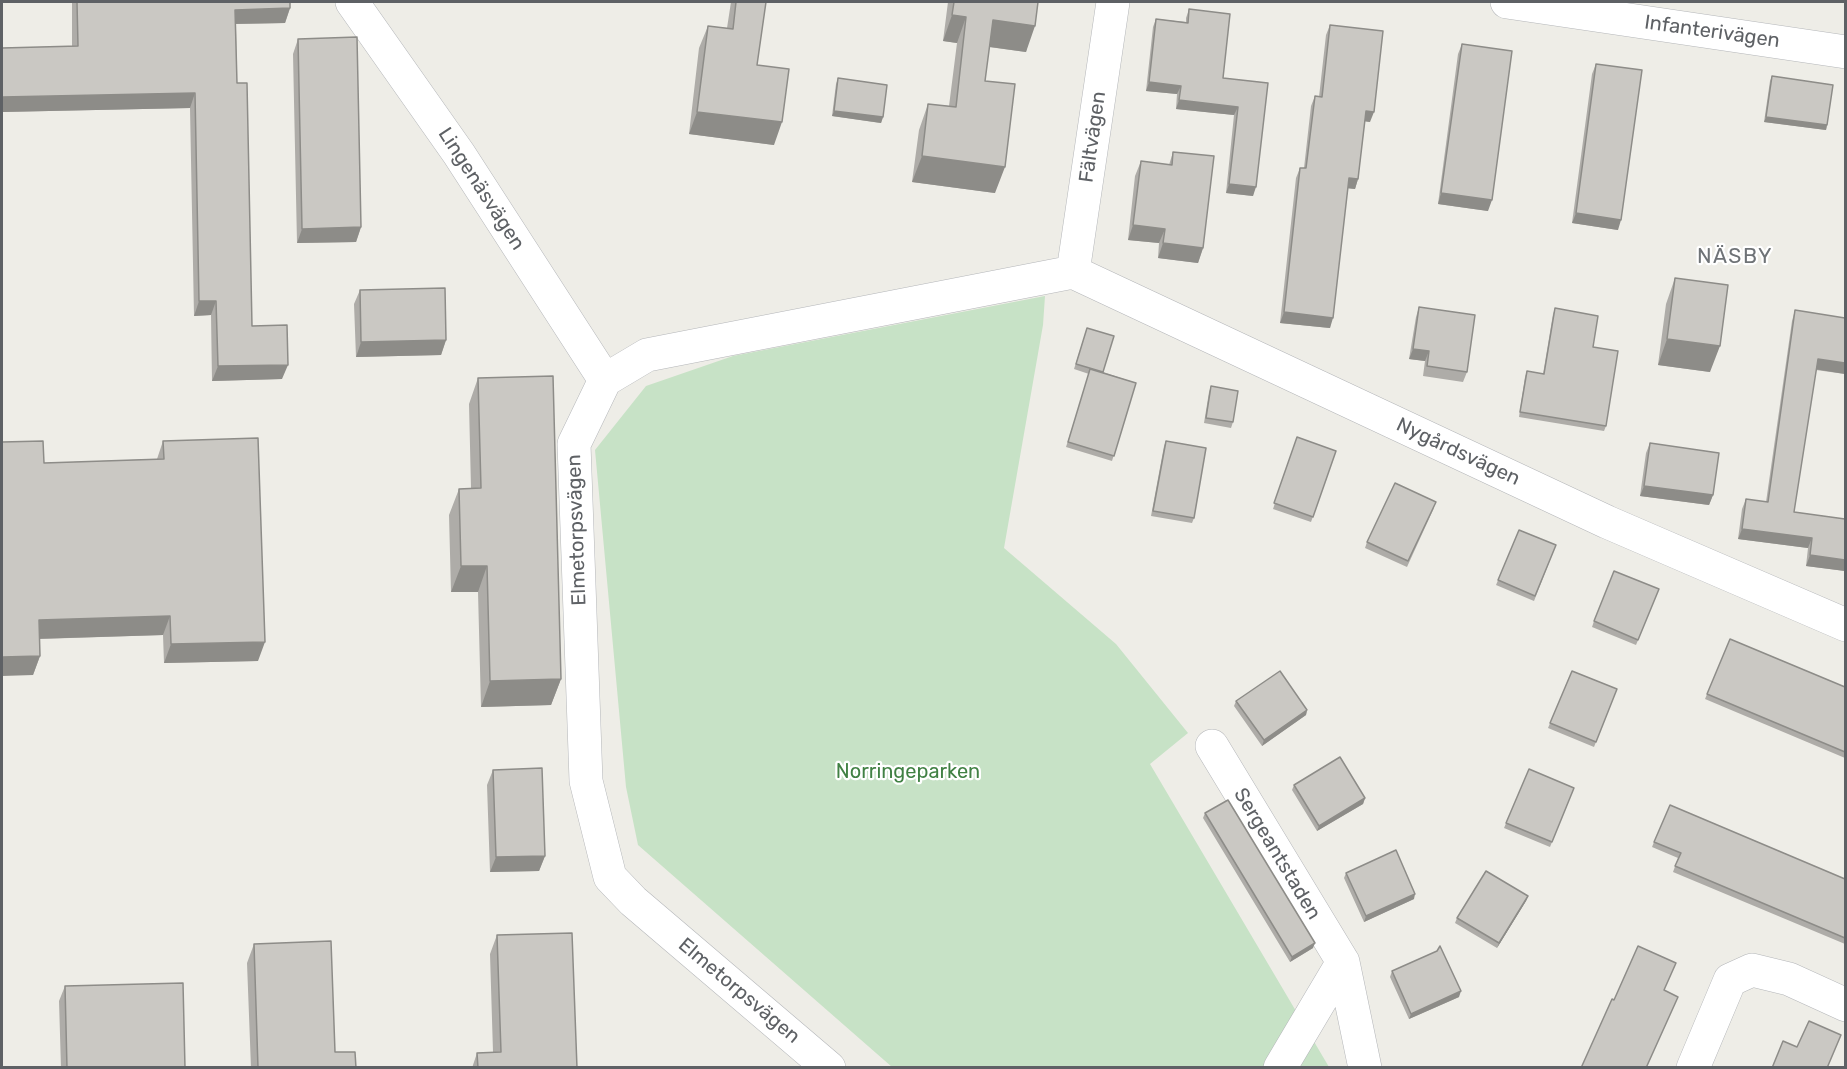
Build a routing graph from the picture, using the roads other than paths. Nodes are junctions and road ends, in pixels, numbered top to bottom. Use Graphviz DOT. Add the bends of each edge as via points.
graph roads {
  1 [pos="352,2"];
  2 [pos="1113,2"];
  3 [pos="1507,2"];
  4 [pos="1845,52"];
  5 [pos="1073,272"];
  6 [pos="605,380"];
  7 [pos="1845,625"];
  8 [pos="1212,746"];
  9 [pos="1343,962"];
  10 [pos="1845,1005"];
  11 [pos="828,1068"];
  12 [pos="1280,1068"];
  13 [pos="1365,1068"];
  14 [pos="1693,1068"];
  1 -- 6 [label="street, Lingenäsvägen" via="459,154"];
  2 -- 5 [label="street, Fältvägen"];
  3 -- 4 [label="street, Infanterivägen"];
  5 -- 6 [label="street" via="647,355"];
  5 -- 7 [label="street, Nygårdsvägen" via="1607,522"];
  6 -- 11 [label="street, Elmetorpsvägen" via="574,444 586,781 610,877"];
  8 -- 9 [label="street, Sergeantstaden"];
  9 -- 12 [label="street"];
  9 -- 13 [label="street, Sergeantstaden"];
  10 -- 14 [label="street" via="1789,979 1752,970 1730,980"];
}
